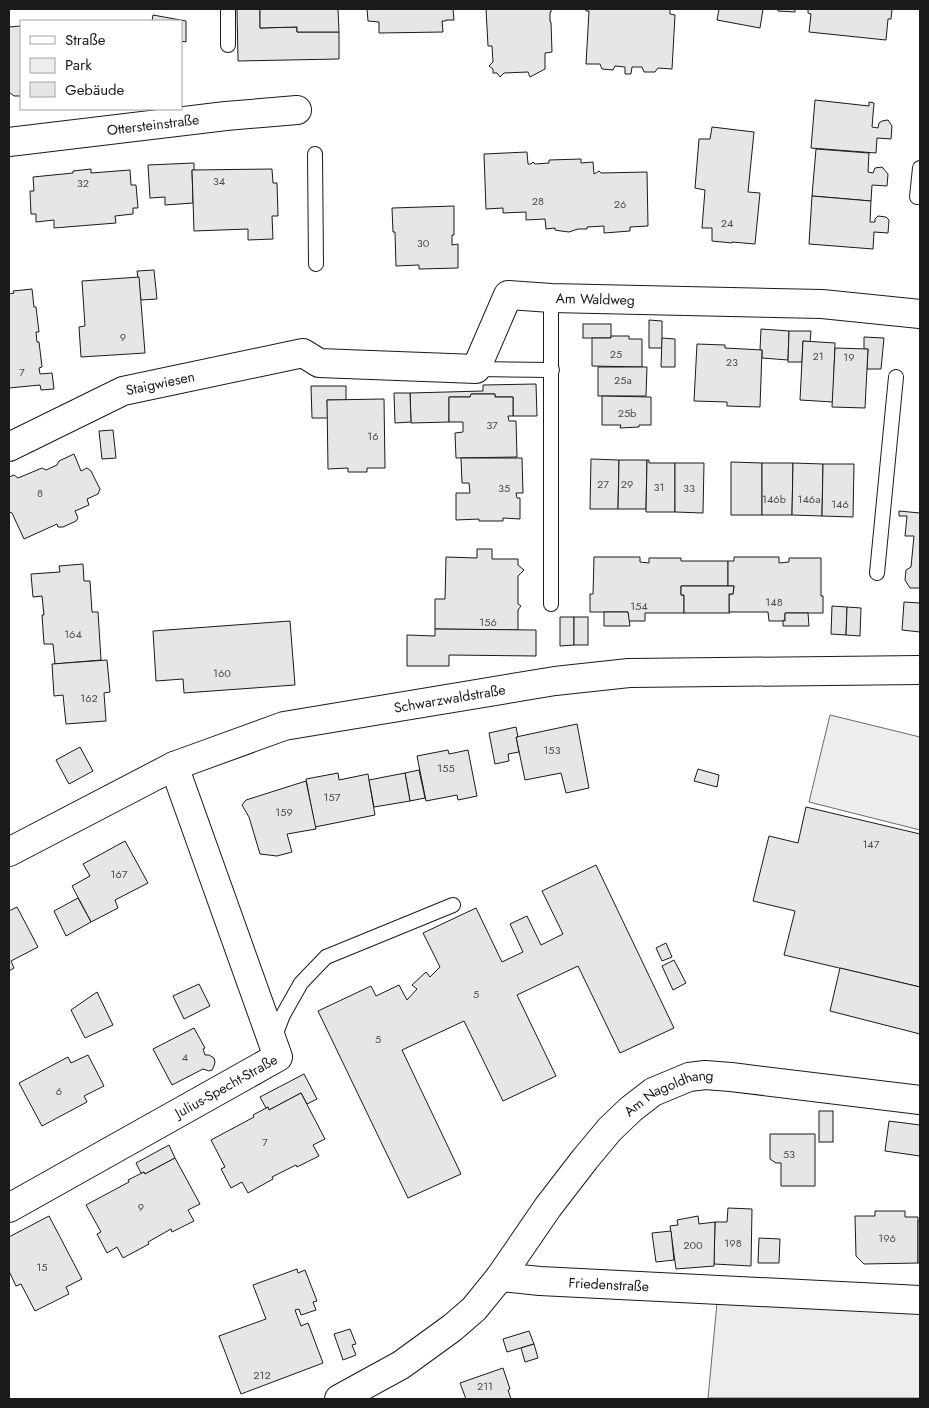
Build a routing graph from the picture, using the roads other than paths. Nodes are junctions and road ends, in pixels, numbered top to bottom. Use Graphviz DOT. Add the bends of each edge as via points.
graph roads {
  1 [pos="228,9"];
  2 [pos="228,45"];
  3 [pos="297,110"];
  4 [pos="9,142"];
  5 [pos="315,154"];
  6 [pos="920,168"];
  7 [pos="917,197"];
  8 [pos="316,264"];
  9 [pos="551,298"];
  10 [pos="920,314"];
  11 [pos="476,370"];
  12 [pos="552,370"];
  13 [pos="896,377"];
  14 [pos="9,447"];
  15 [pos="877,573"];
  16 [pos="551,604"];
  17 [pos="920,670"];
  18 [pos="174,766"];
  19 [pos="9,852"];
  20 [pos="452,905"];
  21 [pos="272,1041"];
  22 [pos="920,1100"];
  23 [pos="9,1208"];
  24 [pos="500,1277"];
  25 [pos="920,1300"];
  26 [pos="339,1399"];
  1 -- 2 [label="lane"];
  3 -- 4 [label="street, Ottersteinstraße"];
  5 -- 8 [label="lane"];
  6 -- 7 [label="lane"];
  9 -- 10 [label="street, Am Waldweg" via="822,304"];
  9 -- 11 [label="street, Am Waldweg" via="508,295"];
  9 -- 12 [label="lane"];
  11 -- 12 [label="lane"];
  11 -- 14 [label="street, Staigwiesen" via="319,363 303,353 122,391"];
  12 -- 16 [label="lane"];
  13 -- 15 [label="lane"];
  17 -- 18 [label="street, Schwarzwaldstraße" via="629,673 555,681 284,726"];
  18 -- 19 [label="street, Schwarzwaldstraße"];
  18 -- 21 [label="street, Julius-Specht-Straße"];
  20 -- 21 [label="lane" via="326,956 301,983"];
  21 -- 23 [label="street, Julius-Specht-Straße" via="278,1057"];
  22 -- 24 [label="street, Am Nagoldhang" via="704,1075 689,1077 653,1092 610,1129 548,1208"];
  24 -- 25 [label="street, Friedenstraße"];
  24 -- 26 [label="street" via="474,1309 452,1328 401,1365"];
}
